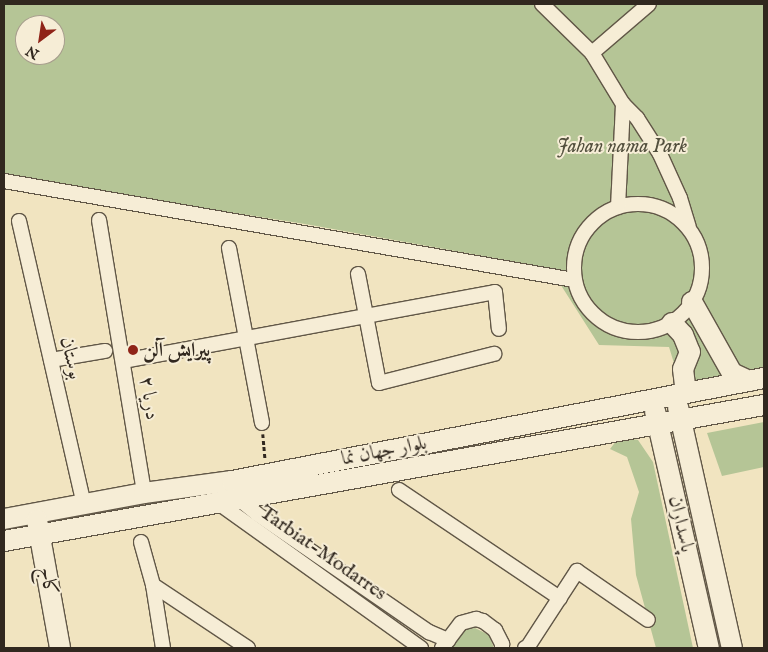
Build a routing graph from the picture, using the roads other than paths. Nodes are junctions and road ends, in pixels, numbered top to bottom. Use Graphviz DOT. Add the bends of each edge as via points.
graph roads {
  1 [pos="542,4"];
  2 [pos="649,4"];
  3 [pos="592,53"];
  4 [pos="622,104"];
  5 [pos="4,182"];
  6 [pos="618,207"];
  7 [pos="99,220"];
  8 [pos="19,221"];
  9 [pos="690,230"];
  10 [pos="229,248"];
  11 [pos="358,274"];
  12 [pos="574,280"];
  13 [pos="692,302"];
  14 [pos="366,316"];
  15 [pos="672,323"];
  16 [pos="499,329"];
  17 [pos="245,339"];
  18 [pos="105,351"];
  19 [pos="494,354"];
  20 [pos="51,360"];
  21 [pos="123,361"];
  22 [pos="757,380"];
  23 [pos="681,394"];
  24 [pos="652,400"];
  25 [pos="764,405"];
  26 [pos="681,419"];
  27 [pos="262,423"];
  28 [pos="658,423"];
  29 [pos="399,490"];
  30 [pos="224,491"];
  31 [pos="144,494"];
  32 [pos="84,504"];
  33 [pos="36,513"];
  34 [pos="4,519"];
  35 [pos="40,534"];
  36 [pos="4,541"];
  37 [pos="141,542"];
  38 [pos="153,585"];
  39 [pos="560,598"];
  40 [pos="648,620"];
  41 [pos="445,644"];
  42 [pos="60,648"];
  43 [pos="163,648"];
  44 [pos="248,648"];
  45 [pos="421,648"];
  46 [pos="502,648"];
  47 [pos="527,648"];
  48 [pos="709,648"];
  49 [pos="732,648"];
  1 -- 3 [label="street"];
  2 -- 3 [label="street"];
  3 -- 4 [label="street"];
  4 -- 6 [label="street"];
  4 -- 9 [label="street" via="637,118 660,154"];
  5 -- 12 [label="street"];
  6 -- 9 [label="street" via="638,204 658,207 676,216"];
  6 -- 12 [label="street" via="601,215 578,243"];
  7 -- 21 [label="street, دریا ۲"];
  8 -- 20 [label="street, بوستان"];
  9 -- 13 [label="street" via="702,266 700,285"];
  10 -- 17 [label="street"];
  11 -- 14 [label="street"];
  12 -- 15 [label="street" via="580,297 604,323 620,330 638,332"];
  13 -- 15 [label="street"];
  13 -- 22 [label="street" via="732,374"];
  14 -- 16 [label="street" via="495,292"];
  14 -- 17 [label="street"];
  14 -- 19 [label="street" via="379,383"];
  15 -- 23 [label="street, پاسداران" via="684,335 690,352"];
  17 -- 21 [label="street"];
  17 -- 27 [label="street"];
  18 -- 20 [label="street"];
  20 -- 32 [label="street, بوستان"];
  21 -- 31 [label="street, دریا ۲"];
  22 -- 23 [label="street, بلوار جهان نما"];
  23 -- 24 [label="street, بلوار جهان نما"];
  23 -- 26 [label="street, پاسداران"];
  24 -- 28 [label="street, پاسداران"];
  24 -- 30 [label="street, بلوار جهان نما" via="267,474"];
  25 -- 26 [label="street, بلوار جهان نما"];
  26 -- 28 [label="street, بلوار جهان نما"];
  26 -- 49 [label="street, پاسداران"];
  28 -- 30 [label="street, بلوار جهان نما"];
  28 -- 48 [label="street, پاسداران"];
  29 -- 39 [label="street"];
  30 -- 31 [label="street, بلوار جهان نما"];
  30 -- 35 [label="street, بلوار جهان نما"];
  30 -- 41 [label="street, Tarbiat-Modarres"];
  30 -- 45 [label="street, Tarbiat-Modarres"];
  31 -- 32 [label="street, بلوار جهان نما"];
  32 -- 33 [label="street, بلوار جهان نما"];
  33 -- 34 [label="street, بلوار جهان نما"];
  33 -- 35 [label="street, کاج"];
  35 -- 36 [label="street, بلوار جهان نما"];
  35 -- 42 [label="street, کاج"];
  37 -- 38 [label="street"];
  38 -- 43 [label="street"];
  38 -- 44 [label="street"];
  39 -- 40 [label="street" via="577,571"];
  39 -- 47 [label="street"];
  41 -- 46 [label="street" via="461,623 476,619 495,630"];
}
